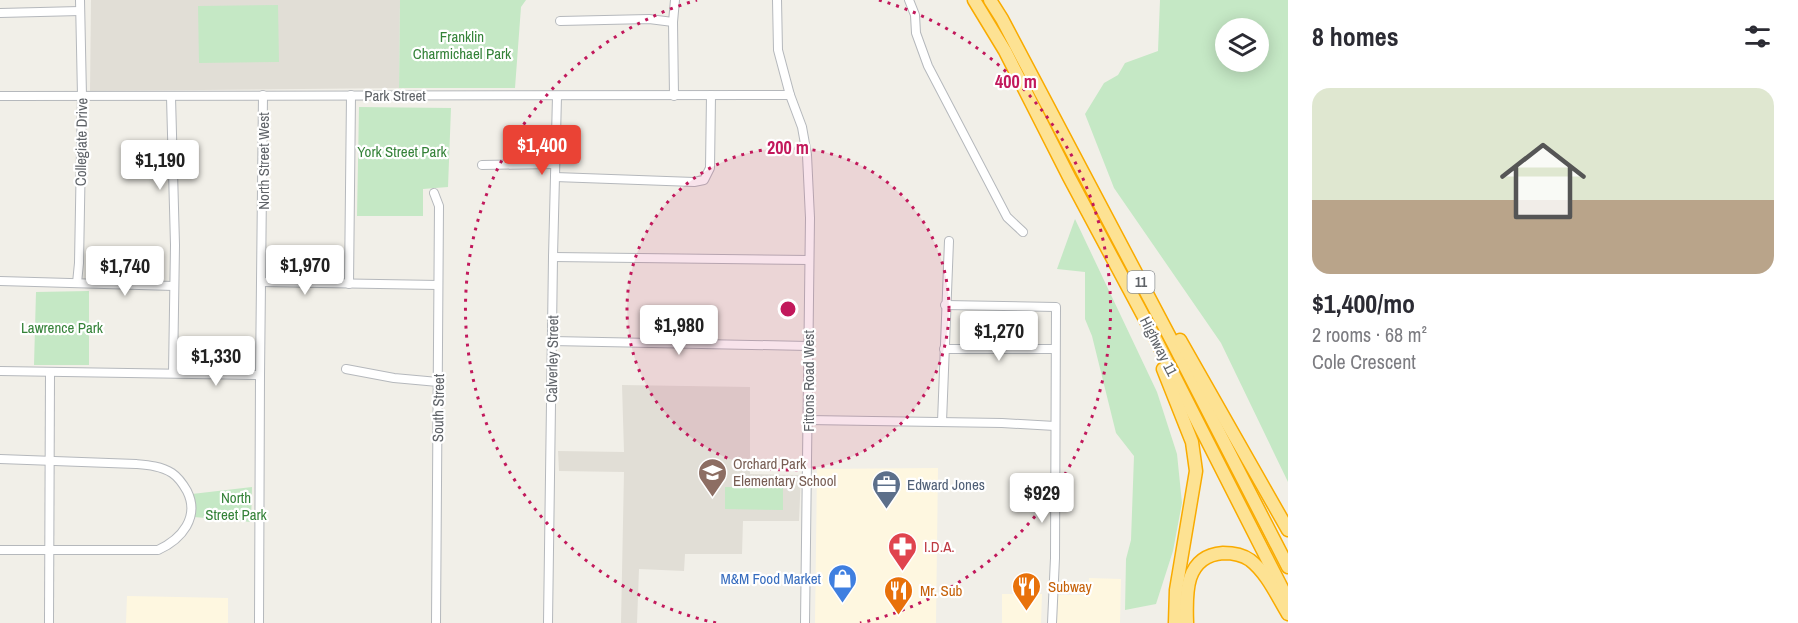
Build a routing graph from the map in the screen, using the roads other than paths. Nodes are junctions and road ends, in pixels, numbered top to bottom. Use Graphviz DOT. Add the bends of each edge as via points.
graph roads {
  1 [pos="80,0"];
  2 [pos="675,0"];
  3 [pos="777,0"];
  4 [pos="909,0"];
  5 [pos="974,0"];
  6 [pos="990,0"];
  7 [pos="80,11"];
  8 [pos="0,13"];
  9 [pos="560,21"];
  10 [pos="673,22"];
  11 [pos="263,95"];
  12 [pos="351,95"];
  13 [pos="711,95"];
  14 [pos="790,95"];
  15 [pos="0,96"];
  16 [pos="82,96"];
  17 [pos="557,96"];
  18 [pos="674,96"];
  19 [pos="171,97"];
  20 [pos="555,164"];
  21 [pos="482,165"];
  22 [pos="555,177"];
  23 [pos="434,193"];
  24 [pos="1023,232"];
  25 [pos="949,241"];
  26 [pos="553,257"];
  27 [pos="809,260"];
  28 [pos="0,281"];
  29 [pos="262,282"];
  30 [pos="77,283"];
  31 [pos="349,284"];
  32 [pos="438,285"];
  33 [pos="174,286"];
  34 [pos="1151,302"];
  35 [pos="945,305"];
  36 [pos="1154,336"];
  37 [pos="552,341"];
  38 [pos="808,346"];
  39 [pos="944,349"];
  40 [pos="1055,349"];
  41 [pos="346,369"];
  42 [pos="0,371"];
  43 [pos="50,373"];
  44 [pos="173,373"];
  45 [pos="260,375"];
  46 [pos="438,382"];
  47 [pos="808,420"];
  48 [pos="942,422"];
  49 [pos="1055,426"];
  50 [pos="0,459"];
  51 [pos="50,460"];
  52 [pos="1288,530"];
  53 [pos="0,550"];
  54 [pos="50,550"];
  55 [pos="1288,567"];
  56 [pos="1288,600"];
  57 [pos="1288,614"];
  58 [pos="50,623"];
  59 [pos="259,623"];
  60 [pos="436,623"];
  61 [pos="548,623"];
  62 [pos="805,623"];
  63 [pos="1052,623"];
  64 [pos="1175,623"];
  65 [pos="1187,623"];
  1 -- 7 [label="street, Collegiate Drive"];
  2 -- 10 [label="street"];
  3 -- 14 [label="street, Fittons Road West" via="777,38"];
  4 -- 24 [label="street" via="928,66 1007,217"];
  5 -- 36 [label="highway, Highway 11 / 11" via="1005,51"];
  6 -- 34 [label="highway, Highway 11 / 11"];
  7 -- 8 [label="street"];
  7 -- 16 [label="street, Collegiate Drive"];
  9 -- 10 [label="street"];
  10 -- 18 [label="street"];
  11 -- 12 [label="street, Park Street"];
  11 -- 19 [label="street, Park Street"];
  11 -- 29 [label="street, North Street West"];
  12 -- 17 [label="street, Park Street"];
  12 -- 31 [label="street"];
  13 -- 14 [label="street, Park Street"];
  13 -- 18 [label="street, Park Street"];
  13 -- 22 [label="street" via="710,168 704,180"];
  14 -- 27 [label="street, Fittons Road West" via="807,155"];
  15 -- 16 [label="street, Park Street"];
  16 -- 19 [label="street, Park Street"];
  16 -- 30 [label="street, Collegiate Drive"];
  17 -- 18 [label="street, Park Street"];
  17 -- 20 [label="street, Calverley Street"];
  19 -- 33 [label="street"];
  20 -- 21 [label="street"];
  20 -- 22 [label="street, Calverley Street"];
  22 -- 26 [label="street, Calverley Street"];
  23 -- 32 [label="street, South Street" via="439,206"];
  25 -- 35 [label="street"];
  26 -- 27 [label="street"];
  26 -- 37 [label="street, Calverley Street"];
  27 -- 38 [label="street, Fittons Road West"];
  28 -- 30 [label="street"];
  29 -- 31 [label="street"];
  29 -- 45 [label="street, North Street West"];
  30 -- 33 [label="street"];
  31 -- 32 [label="street"];
  32 -- 46 [label="street, South Street"];
  33 -- 44 [label="street"];
  34 -- 52 [label="highway" via="1171,324"];
  34 -- 55 [label="highway, Highway 11 / 11"];
  35 -- 39 [label="street"];
  35 -- 40 [label="street" via="1056,307"];
  36 -- 56 [label="highway, Highway 11 / 11"];
  36 -- 64 [label="highway" via="1156,351 1195,454"];
  37 -- 38 [label="street"];
  37 -- 61 [label="street, Calverley Street"];
  38 -- 47 [label="street, Fittons Road West"];
  39 -- 40 [label="street"];
  39 -- 48 [label="street"];
  40 -- 49 [label="street"];
  41 -- 46 [label="street"];
  42 -- 43 [label="street"];
  43 -- 44 [label="street"];
  43 -- 51 [label="street"];
  44 -- 45 [label="street"];
  45 -- 59 [label="street, North Street West"];
  46 -- 60 [label="street, South Street"];
  47 -- 48 [label="street"];
  47 -- 62 [label="street, Fittons Road West"];
  48 -- 49 [label="street"];
  49 -- 63 [label="street"];
  50 -- 51 [label="street"];
  51 -- 54 [label="street"];
  51 -- 54 [label="street" via="163,469 184,485 191,501 188,525 179,537 158,550"];
  53 -- 54 [label="street"];
  54 -- 58 [label="street"];
  57 -- 65 [label="highway" via="1256,565 1237,555 1216,554 1202,560 1190,577"];
}
